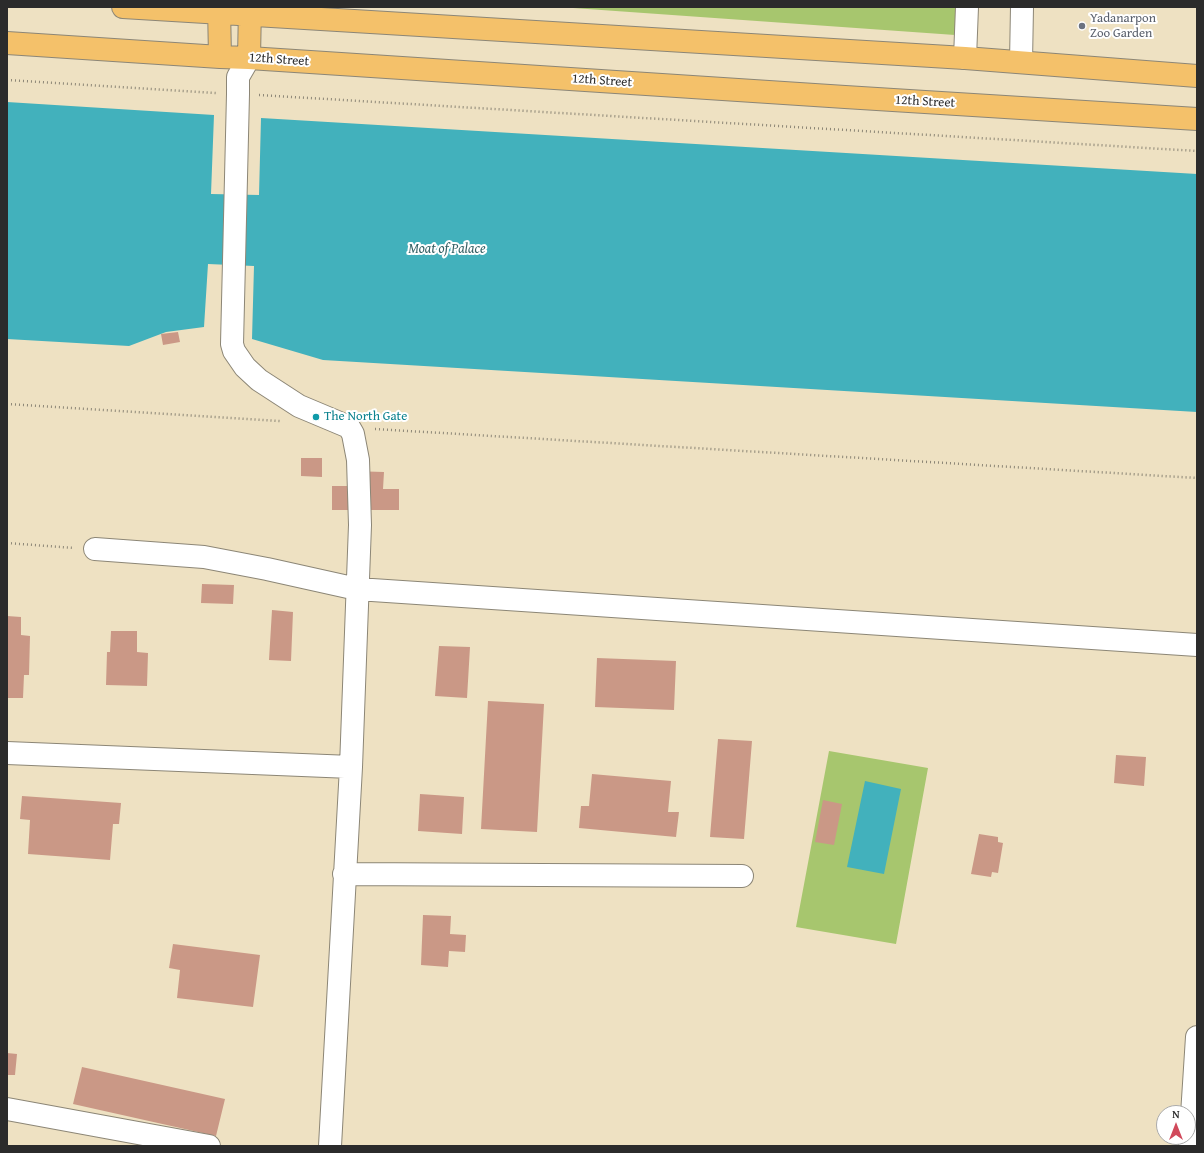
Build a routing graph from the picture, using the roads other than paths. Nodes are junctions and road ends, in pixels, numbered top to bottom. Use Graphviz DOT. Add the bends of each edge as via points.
graph roads {
  1 [pos="124,7"];
  2 [pos="967,7"];
  3 [pos="1022,7"];
  4 [pos="218,10"];
  5 [pos="250,11"];
  6 [pos="7,43"];
  7 [pos="220,57"];
  8 [pos="249,58"];
  9 [pos="965,58"];
  10 [pos="1021,62"];
  11 [pos="1197,76"];
  12 [pos="238,94"];
  13 [pos="1197,119"];
  14 [pos="95,549"];
  15 [pos="357,589"];
  16 [pos="1197,645"];
  17 [pos="7,753"];
  18 [pos="351,766"];
  19 [pos="344,874"];
  20 [pos="742,876"];
  21 [pos="1196,1044"];
  22 [pos="7,1109"];
  23 [pos="209,1146"];
  24 [pos="330,1146"];
  25 [pos="1190,1146"];
  1 -- 4 [label="main road"];
  2 -- 9 [label="street"];
  3 -- 10 [label="street"];
  4 -- 5 [label="main road"];
  4 -- 7 [label="main road"];
  5 -- 8 [label="main road"];
  5 -- 9 [label="main road"];
  6 -- 7 [label="main road, 12th Street"];
  7 -- 8 [label="main road, 12th Street"];
  7 -- 12 [label="street"];
  8 -- 12 [label="street"];
  8 -- 13 [label="main road, 12th Street"];
  9 -- 10 [label="main road"];
  10 -- 11 [label="main road"];
  12 -- 15 [label="street" via="232,344 238,359 259,380 299,406 349,427 353,434 358,460 360,525"];
  14 -- 15 [label="street" via="204,558"];
  15 -- 16 [label="street"];
  15 -- 18 [label="street"];
  17 -- 18 [label="street"];
  18 -- 19 [label="street"];
  19 -- 20 [label="street"];
  19 -- 24 [label="street"];
  21 -- 25 [label="street"];
  22 -- 23 [label="street"];
}
